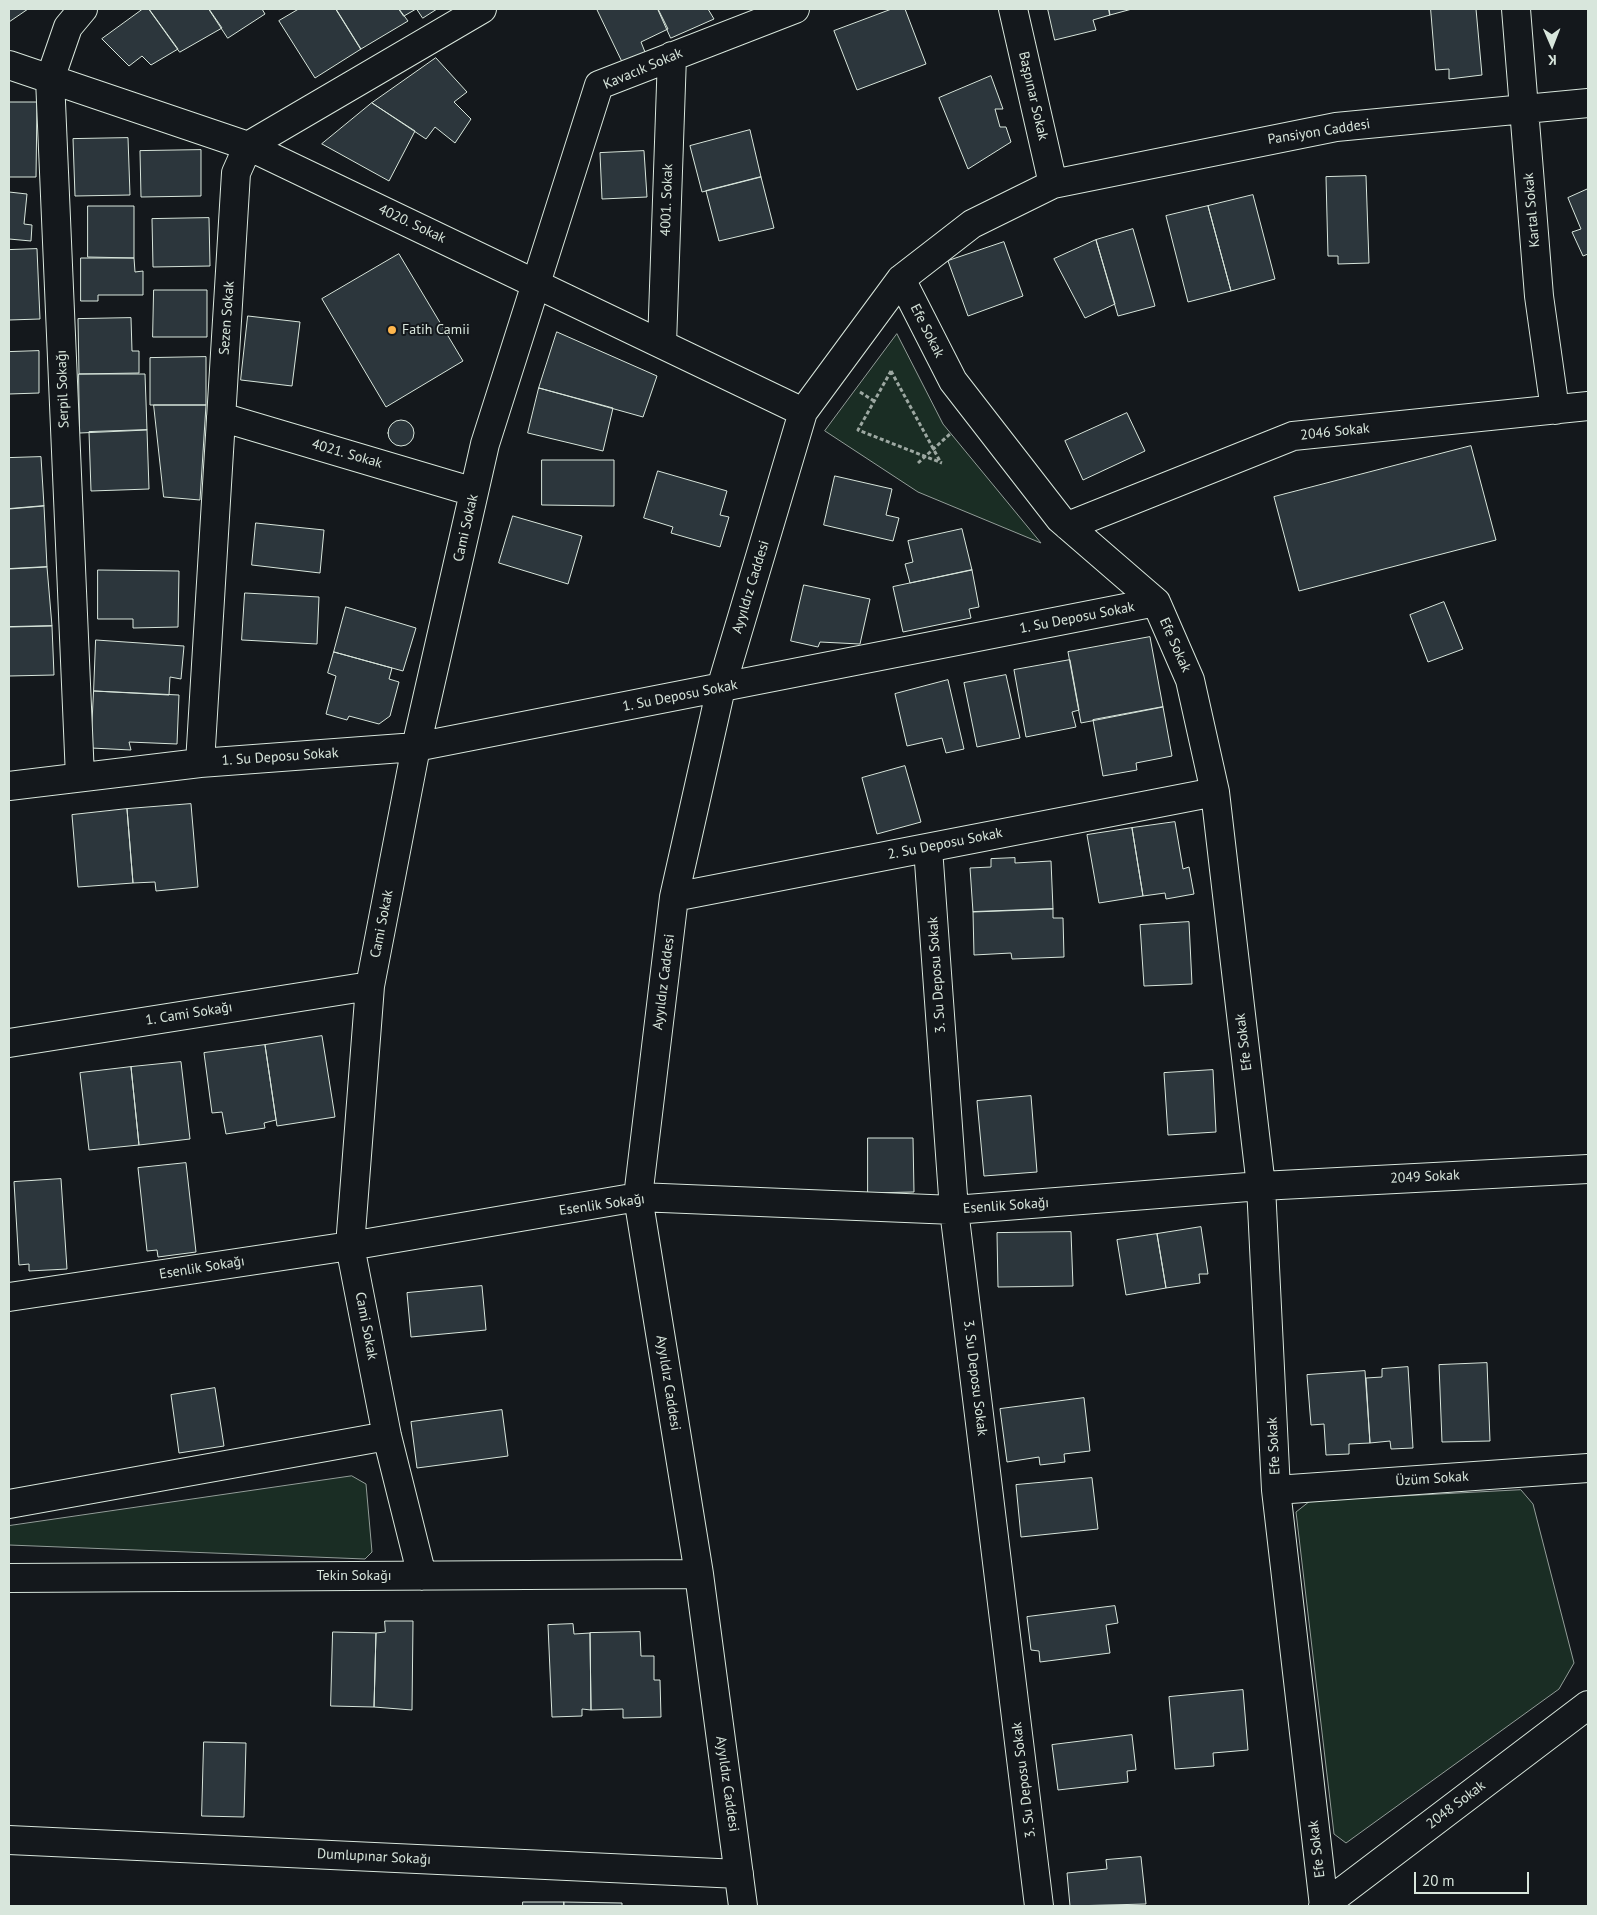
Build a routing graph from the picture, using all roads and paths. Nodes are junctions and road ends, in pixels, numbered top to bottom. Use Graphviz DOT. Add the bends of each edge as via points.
graph roads {
  1 [pos="83,9"];
  2 [pos="482,9"];
  3 [pos="795,9"];
  4 [pos="1013,9"];
  5 [pos="1516,9"];
  6 [pos="672,56"];
  7 [pos="9,65"];
  8 [pos="50,79"];
  9 [pos="1588,103"];
  10 [pos="1524,108"];
  11 [pos="248,146"];
  12 [pos="1053,184"];
  13 [pos="901,279"];
  14 [pos="538,283"];
  15 [pos="662,344"];
  16 [pos="1588,406"];
  17 [pos="1555,410"];
  18 [pos="803,412"];
  19 [pos="221,417"];
  20 [pos="951,433"];
  21 [pos="934,449"];
  22 [pos="924,457"];
  23 [pos="918,463"];
  24 [pos="474,492"];
  25 [pos="1068,526"];
  26 [pos="1156,602"];
  27 [pos="721,688"];
  28 [pos="416,747"];
  29 [pos="200,763"];
  30 [pos="80,777"];
  31 [pos="9,786"];
  32 [pos="1215,792"];
  33 [pos="928,848"];
  34 [pos="674,898"];
  35 [pos="370,986"];
  36 [pos="9,1043"];
  37 [pos="1588,1168"];
  38 [pos="1261,1186"];
  39 [pos="638,1197"];
  40 [pos="954,1210"];
  41 [pos="350,1246"];
  42 [pos="9,1297"];
  43 [pos="387,1436"];
  44 [pos="1588,1468"];
  45 [pos="1276,1490"];
  46 [pos="9,1504"];
  47 [pos="699,1574"];
  48 [pos="422,1576"];
  49 [pos="9,1578"];
  50 [pos="1588,1705"];
  51 [pos="9,1840"];
  52 [pos="739,1874"];
  53 [pos="743,1906"];
  54 [pos="1039,1906"];
  55 [pos="1324,1906"];
  1 -- 8 [label="street, Serpil Sokağı" via="68,27"];
  2 -- 11 [label="street"];
  3 -- 6 [label="street, Kavacık Sokak"];
  4 -- 12 [label="street, Başpınar Sokak"];
  5 -- 10 [label="street, Kartal Sokak"];
  6 -- 14 [label="street, Kavacık Sokak" via="599,85"];
  6 -- 15 [label="street, 4001. Sokak"];
  7 -- 8 [label="street, 4020. Sokak"];
  8 -- 11 [label="street, 4020. Sokak"];
  8 -- 30 [label="street, Serpil Sokağı"];
  9 -- 10 [label="street, Pansiyon Caddesi"];
  10 -- 12 [label="street, Pansiyon Caddesi" via="1336,127"];
  10 -- 17 [label="street, Kartal Sokak" via="1539,296"];
  11 -- 14 [label="street, 4020. Sokak"];
  11 -- 19 [label="street, Sezen Sokak" via="236,173"];
  12 -- 13 [label="street, Ayyıldız Caddesi" via="972,224"];
  13 -- 18 [label="street, Ayyıldız Caddesi"];
  13 -- 25 [label="street, Efe Sokak" via="953,381"];
  14 -- 15 [label="street, 4020. Sokak"];
  14 -- 24 [label="street, Cami Sokak" via="485,444"];
  15 -- 18 [label="street, 4020. Sokak"];
  16 -- 17 [label="street, 2046 Sokak"];
  17 -- 25 [label="street, 2046 Sokak" via="1293,436"];
  18 -- 27 [label="street, Ayyıldız Caddesi"];
  19 -- 24 [label="street, 4021. Sokak"];
  19 -- 29 [label="street, Sezen Sokak"];
  20 -- 21 [label="path"];
  21 -- 22 [label="path"];
  21 -- 22 [label="path" via="942,463"];
  21 -- 22 [label="path" via="891,371 858,430"];
  22 -- 23 [label="path"];
  24 -- 28 [label="street, Cami Sokak"];
  25 -- 26 [label="street, Efe Sokak"];
  26 -- 27 [label="street, 1. Su Deposu Sokak"];
  26 -- 32 [label="street, Efe Sokak" via="1190,680"];
  27 -- 28 [label="street, 1. Su Deposu Sokak"];
  27 -- 34 [label="street, Ayyıldız Caddesi"];
  28 -- 29 [label="street, 1. Su Deposu Sokak"];
  28 -- 35 [label="street, Cami Sokak"];
  29 -- 30 [label="street, 1. Su Deposu Sokak"];
  30 -- 31 [label="street, 1. Su Deposu Sokak"];
  32 -- 33 [label="street, 2. Su Deposu Sokak"];
  32 -- 38 [label="street, Efe Sokak"];
  33 -- 34 [label="street, 2. Su Deposu Sokak"];
  33 -- 40 [label="street, 3. Su Deposu Sokak"];
  34 -- 39 [label="street, Ayyıldız Caddesi"];
  35 -- 36 [label="street, 1. Cami Sokağı"];
  35 -- 41 [label="street, Cami Sokak"];
  37 -- 38 [label="street, 2049 Sokak"];
  38 -- 40 [label="street, Esenlik Sokağı"];
  38 -- 45 [label="street, Efe Sokak"];
  39 -- 40 [label="street, Esenlik Sokağı"];
  39 -- 41 [label="street, Esenlik Sokağı"];
  39 -- 47 [label="street, Ayyıldız Caddesi"];
  40 -- 54 [label="street, 3. Su Deposu Sokak"];
  41 -- 42 [label="street, Esenlik Sokağı"];
  41 -- 43 [label="street, Cami Sokak"];
  43 -- 46 [label="street"];
  43 -- 48 [label="street, Cami Sokak"];
  44 -- 45 [label="street, Üzüm Sokak"];
  45 -- 55 [label="street, Efe Sokak"];
  47 -- 48 [label="street, Tekin Sokağı"];
  47 -- 52 [label="street, Ayyıldız Caddesi"];
  48 -- 49 [label="street, Tekin Sokağı"];
  50 -- 55 [label="street, 2048 Sokak"];
  51 -- 52 [label="street, Dumlupınar Sokağı"];
  52 -- 53 [label="street, Ayyıldız Caddesi"];
}
